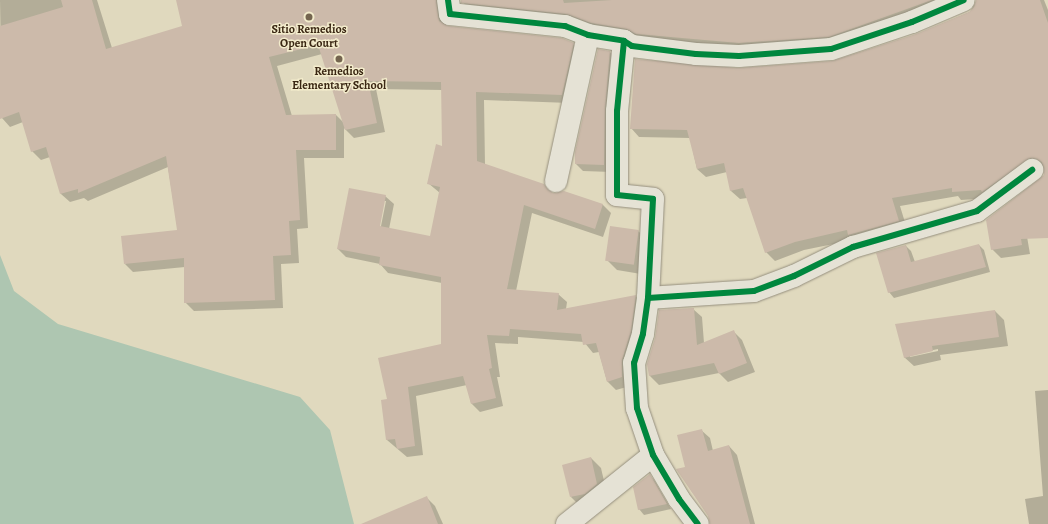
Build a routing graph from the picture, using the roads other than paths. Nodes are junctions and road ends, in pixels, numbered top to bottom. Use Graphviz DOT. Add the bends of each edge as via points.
graph roads {
  1 [pos="448,0"];
  2 [pos="964,0"];
  3 [pos="588,35"];
  4 [pos="624,41"];
  5 [pos="1032,170"];
  6 [pos="556,181"];
  7 [pos="648,298"];
  8 [pos="653,455"];
  9 [pos="566,524"];
  10 [pos="698,524"];
  1 -- 3 [label="street" via="450,14 566,26"];
  2 -- 4 [label="street" via="912,22 831,49 739,56 696,54 632,46"];
  3 -- 4 [label="street"];
  3 -- 6 [label="street"];
  4 -- 7 [label="street" via="617,111 617,195 653,199"];
  5 -- 7 [label="street" via="978,211 852,247 794,276 754,291"];
  7 -- 8 [label="street" via="643,334 634,363 637,408"];
  8 -- 9 [label="street"];
  8 -- 10 [label="street" via="679,499"];
}
